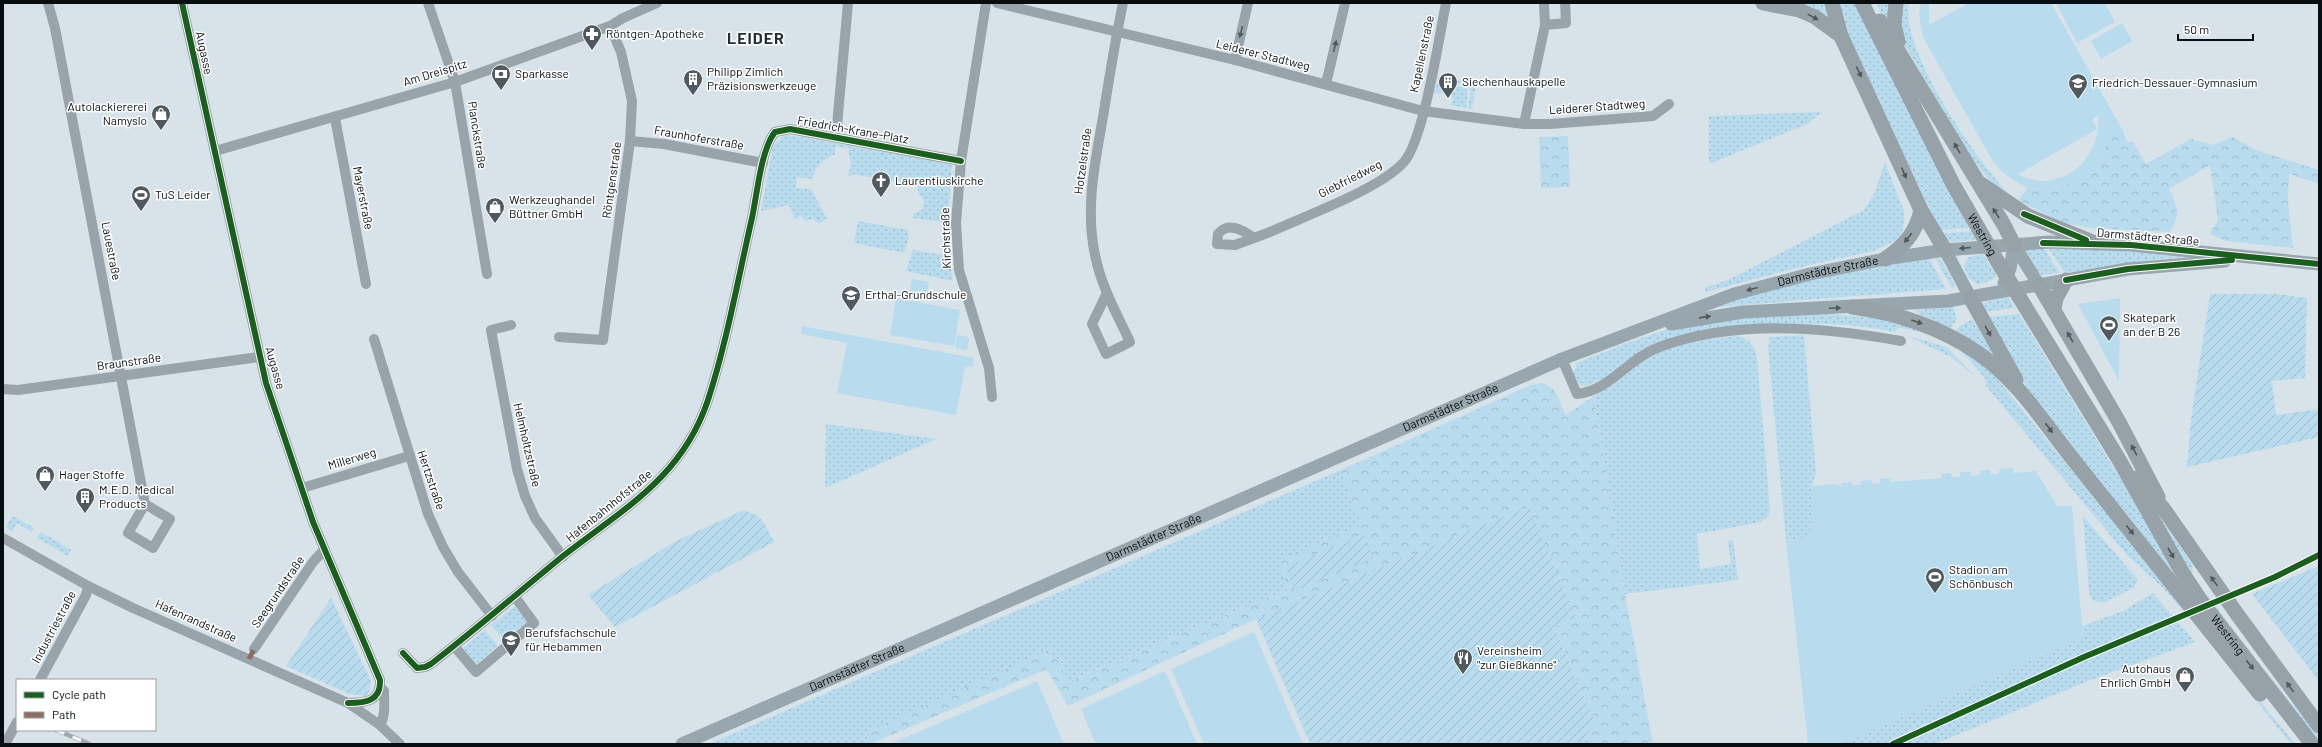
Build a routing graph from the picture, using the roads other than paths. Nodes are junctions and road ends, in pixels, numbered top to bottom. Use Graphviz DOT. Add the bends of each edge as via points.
graph roads {
  1 [pos="48,3"];
  2 [pos="182,3"];
  3 [pos="428,3"];
  4 [pos="657,3"];
  5 [pos="848,3"];
  6 [pos="986,3"];
  7 [pos="997,3"];
  8 [pos="1123,3"];
  9 [pos="1248,3"];
  10 [pos="1345,3"];
  11 [pos="1446,3"];
  12 [pos="1544,3"];
  13 [pos="1565,3"];
  14 [pos="1763,3"];
  15 [pos="1832,3"];
  16 [pos="1862,3"];
  17 [pos="1868,3"];
  18 [pos="1896,3"];
  19 [pos="1545,25"];
  20 [pos="610,26"];
  21 [pos="1117,32"];
  22 [pos="1841,36"];
  23 [pos="1903,56"];
  24 [pos="1234,60"];
  25 [pos="455,82"];
  26 [pos="1326,84"];
  27 [pos="1669,104"];
  28 [pos="1423,111"];
  29 [pos="335,118"];
  30 [pos="1524,124"];
  31 [pos="836,137"];
  32 [pos="630,141"];
  33 [pos="215,151"];
  34 [pos="961,161"];
  35 [pos="763,163"];
  36 [pos="1977,182"];
  37 [pos="1921,210"];
  38 [pos="1254,238"];
  39 [pos="2095,243"];
  40 [pos="2014,245"];
  41 [pos="1945,250"];
  42 [pos="2252,258"];
  43 [pos="1885,259"];
  44 [pos="2319,264"];
  45 [pos="487,274"];
  46 [pos="2066,280"];
  47 [pos="366,284"];
  48 [pos="2038,285"];
  49 [pos="1998,291"];
  50 [pos="1107,293"];
  51 [pos="1970,297"];
  52 [pos="1852,307"];
  53 [pos="2054,310"];
  54 [pos="511,325"];
  55 [pos="1626,336"];
  56 [pos="559,337"];
  57 [pos="374,340"];
  58 [pos="1901,341"];
  59 [pos="259,357"];
  60 [pos="1562,359"];
  61 [pos="121,375"];
  62 [pos="3,389"];
  63 [pos="2026,396"];
  64 [pos="992,397"];
  65 [pos="409,456"];
  66 [pos="2118,458"];
  67 [pos="302,488"];
  68 [pos="145,504"];
  69 [pos="2163,508"];
  70 [pos="3,538"];
  71 [pos="324,550"];
  72 [pos="563,556"];
  73 [pos="88,586"];
  74 [pos="515,597"];
  75 [pos="492,616"];
  76 [pos="454,646"];
  77 [pos="254,649"];
  78 [pos="403,653"];
  79 [pos="41,679"];
  80 [pos="380,687"];
  81 [pos="348,703"];
  82 [pos="2317,722"];
  83 [pos="16,724"];
  84 [pos="380,725"];
  85 [pos="2304,741"];
  86 [pos="5,744"];
  87 [pos="400,744"];
  88 [pos="682,744"];
  1 -- 61 [label="street, Lauestraße" via="55,28"];
  2 -- 33 [label="street, Augasse"];
  3 -- 25 [label="street, Planckstraße"];
  4 -- 20 [label="street, Am Dreispitz"];
  5 -- 31 [label="street"];
  6 -- 34 [label="street, Kirchstraße"];
  7 -- 21 [label="street, Leiderer Stadtweg"];
  8 -- 21 [label="street, Hotzelstraße"];
  9 -- 24 [label="street, one-way"];
  26 -- 10 [label="street, one-way"];
  11 -- 28 [label="street, Kapellenstraße"];
  12 -- 19 [label="street"];
  13 -- 19 [label="street" via="1566,22"];
  14 -- 22 [label="highway, one-way" via="1799,10 1815,17"];
  15 -- 22 [label="highway"];
  16 -- 66 [label="highway, Westring" via="1954,186 2045,341"];
  17 -- 23 [label="highway"];
  18 -- 23 [label="highway" via="1896,40"];
  19 -- 30 [label="street"];
  20 -- 25 [label="street, Am Dreispitz"];
  20 -- 32 [label="street, Röntgenstraße" via="623,59 632,101"];
  21 -- 24 [label="street, Leiderer Stadtweg"];
  21 -- 50 [label="street, Hotzelstraße" via="1090,198 1090,228 1095,257"];
  22 -- 37 [label="highway, one-way"];
  36 -- 23 [label="highway, one-way"];
  24 -- 26 [label="street, Leiderer Stadtweg"];
  25 -- 29 [label="street, Am Dreispitz"];
  25 -- 45 [label="street, Planckstraße"];
  26 -- 28 [label="street, Leiderer Stadtweg"];
  27 -- 30 [label="street, Leiderer Stadtweg" via="1652,116"];
  28 -- 30 [label="street, Leiderer Stadtweg"];
  28 -- 38 [label="street, Giebfriedweg" via="1411,153 1395,170 1369,187"];
  29 -- 33 [label="street, Am Dreispitz"];
  29 -- 47 [label="street, Mayerstraße"];
  31 -- 34 [label="street, Friedrich-Krane-Platz"];
  31 -- 35 [label="street, Friedrich-Krane-Platz" via="790,129 775,132 767,146"];
  32 -- 35 [label="street, Fraunhoferstraße" via="664,144"];
  32 -- 56 [label="street, Röntgenstraße" via="603,340"];
  33 -- 59 [label="street, Augasse"];
  34 -- 64 [label="street, Kirchstraße" via="956,223 959,270 989,368"];
  35 -- 72 [label="street, Hafenbahnhofstraße" via="718,362 697,425 685,448 658,483"];
  36 -- 39 [label="highway" via="2028,216"];
  40 -- 36 [label="highway, one-way"];
  37 -- 41 [label="highway"];
  37 -- 43 [label="highway, one-way" via="1911,236 1899,250"];
  39 -- 40 [label="main road, Darmstädter Straße"];
  39 -- 42 [label="main road, Darmstädter Straße" via="2131,244"];
  40 -- 41 [label="main road, Darmstädter Straße, one-way"];
  40 -- 48 [label="main road"];
  40 -- 49 [label="main road" via="2010,270"];
  41 -- 43 [label="main road, Darmstädter Straße"];
  41 -- 51 [label="main road"];
  42 -- 44 [label="main road, Darmstädter Straße"];
  42 -- 46 [label="main road, Darmstädter Straße" via="2154,266"];
  43 -- 55 [label="main road, Darmstädter Straße, one-way" via="1818,272 1734,294"];
  46 -- 48 [label="main road, Darmstädter Straße"];
  46 -- 53 [label="highway" via="2056,298"];
  48 -- 49 [label="main road, Darmstädter Straße"];
  48 -- 53 [label="highway"];
  49 -- 51 [label="main road, Darmstädter Straße"];
  50 -- 50 [label="street, Hotzelstraße" via="1092,324 1106,354 1130,342"];
  51 -- 52 [label="main road, Darmstädter Straße" via="1913,304"];
  51 -- 63 [label="highway, one-way"];
  55 -- 52 [label="main road, Darmstädter Straße, one-way" via="1679,322 1743,312"];
  52 -- 63 [label="highway, one-way" via="1896,314 1948,334 1979,354"];
  69 -- 53 [label="highway, one-way" via="2119,422"];
  54 -- 72 [label="street, Helmholtzstraße" via="491,330 516,468 535,518"];
  55 -- 60 [label="main road, Darmstädter Straße"];
  57 -- 65 [label="street, Hertzstraße"];
  58 -- 60 [label="street" via="1864,334 1819,331 1761,330 1707,334 1657,348 1602,386 1589,393 1577,394"];
  59 -- 61 [label="street, Braunstraße"];
  59 -- 67 [label="street, Augasse"];
  60 -- 88 [label="main road, Darmstädter Straße"];
  61 -- 62 [label="street, Braunstraße" via="18,390"];
  61 -- 68 [label="street, Lauestraße"];
  63 -- 85 [label="highway, one-way" via="2072,459 2273,712"];
  65 -- 67 [label="street, Millerweg"];
  65 -- 75 [label="street, Hertzstraße" via="428,514 443,547 458,572"];
  66 -- 69 [label="highway, Westring"];
  66 -- 85 [label="highway, Westring, one-way" via="2201,601"];
  67 -- 71 [label="street, Augasse"];
  82 -- 69 [label="highway, Westring, one-way"];
  70 -- 73 [label="street, Hafenrandstraße"];
  71 -- 77 [label="street, Seegrundstraße" via="313,562"];
  71 -- 80 [label="street, Augasse" via="380,680"];
  72 -- 74 [label="street, Hafenbahnhofstraße"];
  73 -- 79 [label="street, Industriestraße" via="86,595"];
  73 -- 81 [label="street, Hafenrandstraße"];
  74 -- 75 [label="street, Hafenbahnhofstraße"];
  74 -- 76 [label="street" via="534,622 476,672"];
  75 -- 76 [label="street, Hafenbahnhofstraße"];
  76 -- 78 [label="street, Hafenbahnhofstraße" via="431,664 421,668 412,665"];
  80 -- 81 [label="street" via="369,702"];
  80 -- 84 [label="street, Augasse" via="384,691"];
  81 -- 84 [label="street, Hafenrandstraße"];
  83 -- 86 [label="street"];
  84 -- 87 [label="street"];
}
